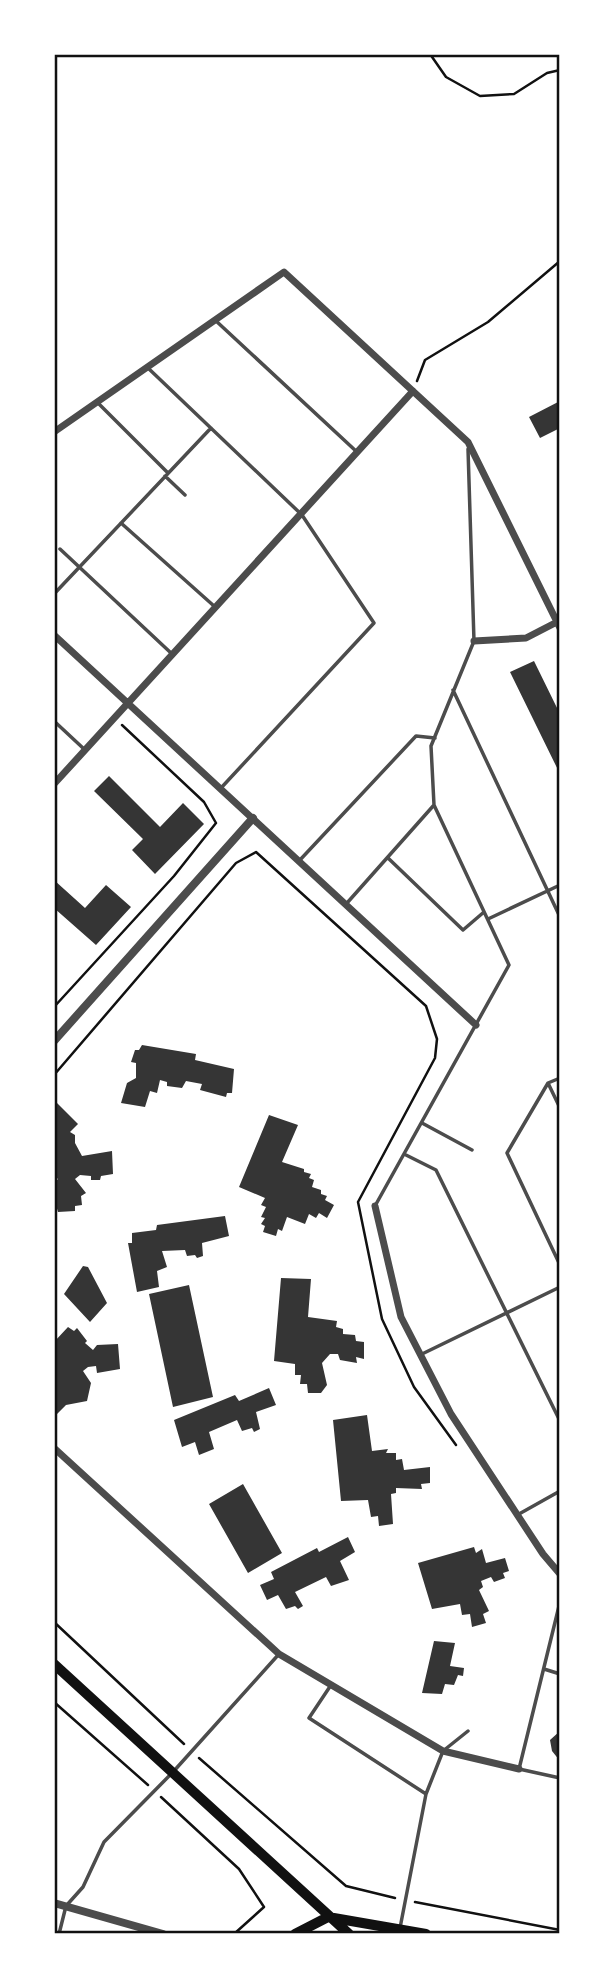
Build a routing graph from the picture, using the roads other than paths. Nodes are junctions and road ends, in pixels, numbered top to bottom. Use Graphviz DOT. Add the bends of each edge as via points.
graph roads {
  1 [pos="215,320"];
  2 [pos="148,368"];
  3 [pos="413,391"];
  4 [pos="98,403"];
  5 [pos="211,428"];
  6 [pos="54,432"];
  7 [pos="468,442"];
  8 [pos="358,452"];
  9 [pos="167,475"];
  10 [pos="184,495"];
  11 [pos="302,514"];
  12 [pos="121,523"];
  13 [pos="60,549"];
  14 [pos="80,567"];
  15 [pos="54,594"];
  16 [pos="548,602"];
  17 [pos="560,602"];
  18 [pos="216,607"];
  19 [pos="558,625"];
  20 [pos="54,635"];
  21 [pos="474,640"];
  22 [pos="172,655"];
  23 [pos="453,690"];
  24 [pos="128,703"];
  25 [pos="54,722"];
  26 [pos="435,738"];
  27 [pos="85,750"];
  28 [pos="54,785"];
  29 [pos="221,788"];
  30 [pos="434,805"];
  31 [pos="253,818"];
  32 [pos="388,858"];
  33 [pos="299,861"];
  34 [pos="560,885"];
  35 [pos="548,891"];
  36 [pos="346,903"];
  37 [pos="484,912"];
  38 [pos="560,916"];
  39 [pos="488,919"];
  40 [pos="476,1025"];
  41 [pos="54,1041"];
  42 [pos="560,1077"];
  43 [pos="548,1083"];
  44 [pos="560,1108"];
  45 [pos="421,1123"];
  46 [pos="472,1150"];
  47 [pos="404,1154"];
  48 [pos="375,1206"];
  49 [pos="560,1265"];
  50 [pos="560,1287"];
  51 [pos="506,1313"];
  52 [pos="422,1354"];
  53 [pos="560,1421"];
  54 [pos="54,1448"];
  55 [pos="560,1491"];
  56 [pos="517,1516"];
  57 [pos="560,1574"];
  58 [pos="560,1602"];
  59 [pos="279,1654"];
  60 [pos="54,1664"];
  61 [pos="544,1670"];
  62 [pos="560,1674"];
  63 [pos="331,1685"];
  64 [pos="468,1731"];
  65 [pos="443,1751"];
  66 [pos="519,1769"];
  67 [pos="173,1772"];
  68 [pos="560,1778"];
  69 [pos="426,1794"];
  70 [pos="54,1903"];
  71 [pos="66,1906"];
  72 [pos="328,1917"];
  73 [pos="400,1928"];
  74 [pos="59,1934"];
  75 [pos="163,1934"];
  76 [pos="295,1934"];
  77 [pos="349,1934"];
  78 [pos="426,1934"];
  1 -- 2 [label="street"];
  1 -- 3 [label="street" via="284,272"];
  1 -- 8 [label="lane"];
  2 -- 4 [label="street"];
  2 -- 5 [label="lane"];
  3 -- 7 [label="street"];
  3 -- 8 [label="street"];
  4 -- 6 [label="street"];
  4 -- 9 [label="lane"];
  5 -- 9 [label="lane"];
  5 -- 11 [label="lane"];
  7 -- 16 [label="street"];
  7 -- 21 [label="lane"];
  8 -- 11 [label="street"];
  9 -- 10 [label="lane"];
  9 -- 12 [label="lane"];
  11 -- 18 [label="street"];
  11 -- 29 [label="lane" via="374,623"];
  12 -- 14 [label="lane"];
  12 -- 18 [label="lane"];
  13 -- 14 [label="lane"];
  14 -- 15 [label="lane"];
  14 -- 22 [label="lane"];
  16 -- 17 [label="street"];
  16 -- 19 [label="street"];
  18 -- 22 [label="street"];
  19 -- 21 [label="street" via="526,638"];
  20 -- 24 [label="street"];
  21 -- 23 [label="lane"];
  22 -- 24 [label="street"];
  23 -- 26 [label="lane"];
  23 -- 35 [label="lane"];
  24 -- 27 [label="street"];
  24 -- 29 [label="street"];
  25 -- 27 [label="lane"];
  26 -- 30 [label="lane" via="431,747"];
  26 -- 33 [label="lane" via="416,736"];
  27 -- 28 [label="street"];
  29 -- 31 [label="street"];
  30 -- 32 [label="lane"];
  30 -- 37 [label="lane"];
  31 -- 33 [label="street"];
  31 -- 41 [label="street"];
  32 -- 36 [label="lane"];
  32 -- 37 [label="lane" via="463,930"];
  33 -- 36 [label="street"];
  34 -- 35 [label="lane"];
  35 -- 38 [label="lane"];
  35 -- 39 [label="lane"];
  36 -- 40 [label="street"];
  37 -- 39 [label="lane"];
  39 -- 40 [label="lane" via="509,965"];
  40 -- 45 [label="lane"];
  42 -- 43 [label="lane"];
  43 -- 44 [label="lane"];
  43 -- 49 [label="lane" via="508,1153"];
  45 -- 46 [label="lane"];
  45 -- 47 [label="lane"];
  47 -- 48 [label="lane"];
  47 -- 51 [label="lane" via="436,1170"];
  48 -- 52 [label="street" via="401,1317"];
  50 -- 51 [label="lane"];
  51 -- 52 [label="lane"];
  51 -- 53 [label="lane"];
  52 -- 56 [label="street" via="451,1414"];
  54 -- 59 [label="street"];
  55 -- 56 [label="lane"];
  56 -- 57 [label="street"];
  58 -- 61 [label="lane"];
  59 -- 63 [label="street"];
  59 -- 67 [label="lane"];
  60 -- 67 [label="main road"];
  61 -- 62 [label="lane"];
  61 -- 66 [label="lane"];
  63 -- 65 [label="street"];
  63 -- 69 [label="lane" via="309,1718"];
  64 -- 65 [label="lane"];
  65 -- 66 [label="street"];
  65 -- 69 [label="lane"];
  66 -- 68 [label="lane"];
  67 -- 71 [label="lane" via="104,1842 83,1888"];
  67 -- 72 [label="main road"];
  69 -- 73 [label="lane"];
  70 -- 71 [label="street"];
  71 -- 74 [label="lane"];
  71 -- 75 [label="street"];
  72 -- 73 [label="main road"];
  72 -- 76 [label="main road"];
  72 -- 77 [label="main road"];
  73 -- 78 [label="main road"];
}
